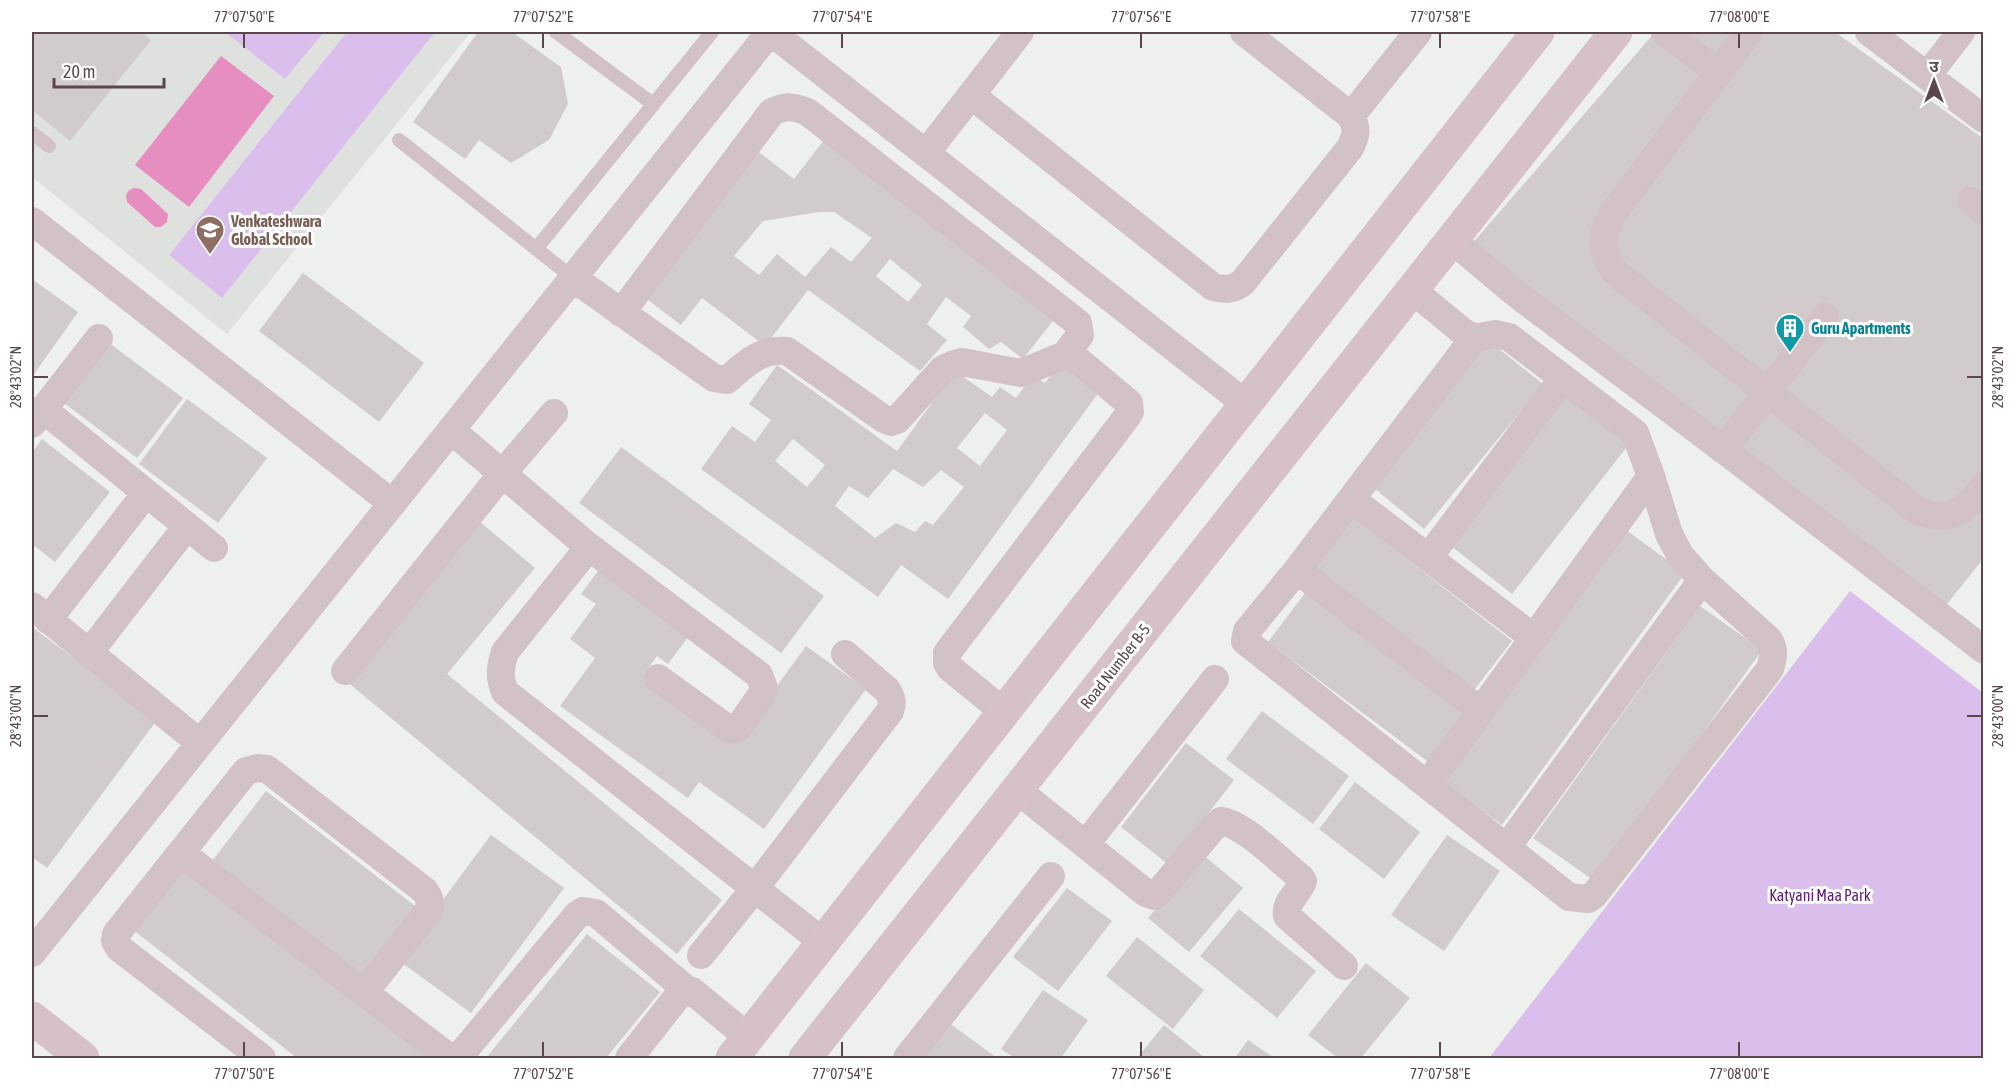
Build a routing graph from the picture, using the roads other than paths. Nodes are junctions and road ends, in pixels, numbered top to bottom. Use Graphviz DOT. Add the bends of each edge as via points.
graph roads {
  1 [pos="556,32"];
  2 [pos="712,32"];
  3 [pos="771,32"];
  4 [pos="1020,32"];
  5 [pos="1244,32"];
  6 [pos="1418,32"];
  7 [pos="1538,32"];
  8 [pos="1616,32"];
  9 [pos="1665,32"];
  10 [pos="1749,32"];
  11 [pos="1869,32"];
  12 [pos="1961,32"];
  13 [pos="1719,73"];
  14 [pos="1927,75"];
  15 [pos="971,95"];
  16 [pos="653,104"];
  17 [pos="1351,116"];
  18 [pos="1983,119"];
  19 [pos="32,134"];
  20 [pos="399,140"];
  21 [pos="49,146"];
  22 [pos="926,153"];
  23 [pos="32,221"];
  24 [pos="1452,240"];
  25 [pos="536,249"];
  26 [pos="573,278"];
  27 [pos="1418,281"];
  28 [pos="621,313"];
  29 [pos="1825,316"];
  30 [pos="99,338"];
  31 [pos="1474,338"];
  32 [pos="1065,355"];
  33 [pos="1563,378"];
  34 [pos="1767,392"];
  35 [pos="1246,404"];
  36 [pos="554,413"];
  37 [pos="37,417"];
  38 [pos="451,430"];
  39 [pos="1723,450"];
  40 [pos="502,474"];
  41 [pos="1651,476"];
  42 [pos="1983,486"];
  43 [pos="146,493"];
  44 [pos="1351,499"];
  45 [pos="392,503"];
  46 [pos="187,526"];
  47 [pos="588,546"];
  48 [pos="214,548"];
  49 [pos="1428,558"];
  50 [pos="1297,570"];
  51 [pos="1702,580"];
  52 [pos="40,613"];
  53 [pos="1534,638"];
  54 [pos="1983,650"];
  55 [pos="89,653"];
  56 [pos="845,654"];
  57 [pos="345,671"];
  58 [pos="658,678"];
  59 [pos="1215,679"];
  60 [pos="1481,711"];
  61 [pos="1004,712"];
  62 [pos="200,742"];
  63 [pos="1427,785"];
  64 [pos="1017,789"];
  65 [pos="1086,844"];
  66 [pos="1507,848"];
  67 [pos="181,853"];
  68 [pos="1051,876"];
  69 [pos="755,888"];
  70 [pos="823,942"];
  71 [pos="32,953"];
  72 [pos="701,956"];
  73 [pos="1344,966"];
  74 [pos="687,990"];
  75 [pos="364,993"];
  76 [pos="32,1018"];
  77 [pos="740,1048"];
  78 [pos="83,1059"];
  79 [pos="262,1059"];
  80 [pos="450,1059"];
  81 [pos="458,1059"];
  82 [pos="629,1059"];
  83 [pos="805,1059"];
  84 [pos="907,1059"];
  1 -- 16 [label="lane"];
  2 -- 16 [label="lane"];
  3 -- 22 [label="street"];
  3 -- 26 [label="street"];
  4 -- 15 [label="street"];
  5 -- 17 [label="street"];
  6 -- 17 [label="street"];
  7 -- 35 [label="street"];
  8 -- 24 [label="street, Road Number B-5"];
  9 -- 13 [label="street"];
  10 -- 13 [label="street"];
  11 -- 14 [label="street"];
  12 -- 14 [label="street"];
  13 -- 34 [label="street" via="1613,213 1603,234 1603,253 1615,272"];
  14 -- 18 [label="street"];
  15 -- 17 [label="street" via="1213,287 1222,289 1236,288 1243,282 1350,148 1356,136"];
  15 -- 22 [label="street"];
  16 -- 25 [label="lane"];
  19 -- 21 [label="lane"];
  20 -- 25 [label="lane"];
  22 -- 35 [label="street"];
  23 -- 45 [label="street"];
  24 -- 27 [label="street, Road Number B-5"];
  24 -- 39 [label="street" via="1519,296"];
  25 -- 26 [label="lane"];
  26 -- 28 [label="street"];
  26 -- 38 [label="street"];
  27 -- 31 [label="street" via="1462,331"];
  27 -- 64 [label="street, Road Number B-5"];
  28 -- 32 [label="street" via="721,380 727,380 756,356 787,351 891,422 943,369 952,365 962,362 1021,373"];
  28 -- 32 [label="street" via="771,113 779,108 800,108 1078,323 1080,336"];
  29 -- 34 [label="street"];
  30 -- 37 [label="street"];
  31 -- 33 [label="street" via="1505,335"];
  31 -- 44 [label="street"];
  32 -- 61 [label="street" via="1074,357 1131,407 946,653 950,668"];
  33 -- 41 [label="street" via="1635,432"];
  33 -- 49 [label="street"];
  34 -- 39 [label="street"];
  34 -- 42 [label="street" via="1919,512 1953,516"];
  35 -- 61 [label="street"];
  36 -- 40 [label="street"];
  37 -- 43 [label="street"];
  38 -- 40 [label="street"];
  38 -- 45 [label="street"];
  39 -- 54 [label="street"];
  40 -- 47 [label="street"];
  40 -- 57 [label="street"];
  41 -- 51 [label="street" via="1668,534"];
  41 -- 53 [label="street"];
  43 -- 46 [label="street"];
  43 -- 52 [label="street"];
  44 -- 49 [label="street"];
  44 -- 50 [label="street"];
  45 -- 62 [label="street"];
  46 -- 48 [label="street"];
  46 -- 55 [label="street"];
  47 -- 58 [label="street" via="759,675 764,688 738,728 730,730"];
  47 -- 69 [label="street" via="505,652 500,666 505,692"];
  49 -- 53 [label="street"];
  50 -- 60 [label="street"];
  50 -- 63 [label="street" via="1247,632 1245,641"];
  51 -- 66 [label="street"];
  51 -- 66 [label="street" via="1772,644 1770,669 1594,895 1588,899 1569,897"];
  52 -- 55 [label="street"];
  53 -- 60 [label="street"];
  55 -- 62 [label="street"];
  56 -- 69 [label="street" via="887,690 892,697 890,711"];
  59 -- 65 [label="street"];
  60 -- 63 [label="street"];
  61 -- 70 [label="street"];
  62 -- 71 [label="street"];
  63 -- 66 [label="street"];
  64 -- 65 [label="street"];
  64 -- 83 [label="street, Road Number B-5"];
  65 -- 73 [label="street" via="1154,896 1212,829 1221,821 1230,822 1303,881 1287,906 1287,916"];
  67 -- 75 [label="street"];
  67 -- 75 [label="street" via="246,771 267,769 429,897 430,909"];
  67 -- 79 [label="street" via="116,933 115,941"];
  68 -- 84 [label="street"];
  69 -- 70 [label="street"];
  69 -- 72 [label="street"];
  70 -- 77 [label="street"];
  74 -- 77 [label="street"];
  74 -- 81 [label="street" via="596,913 583,911"];
  74 -- 82 [label="street" via="678,996"];
  75 -- 80 [label="street"];
  76 -- 78 [label="street"];
}
